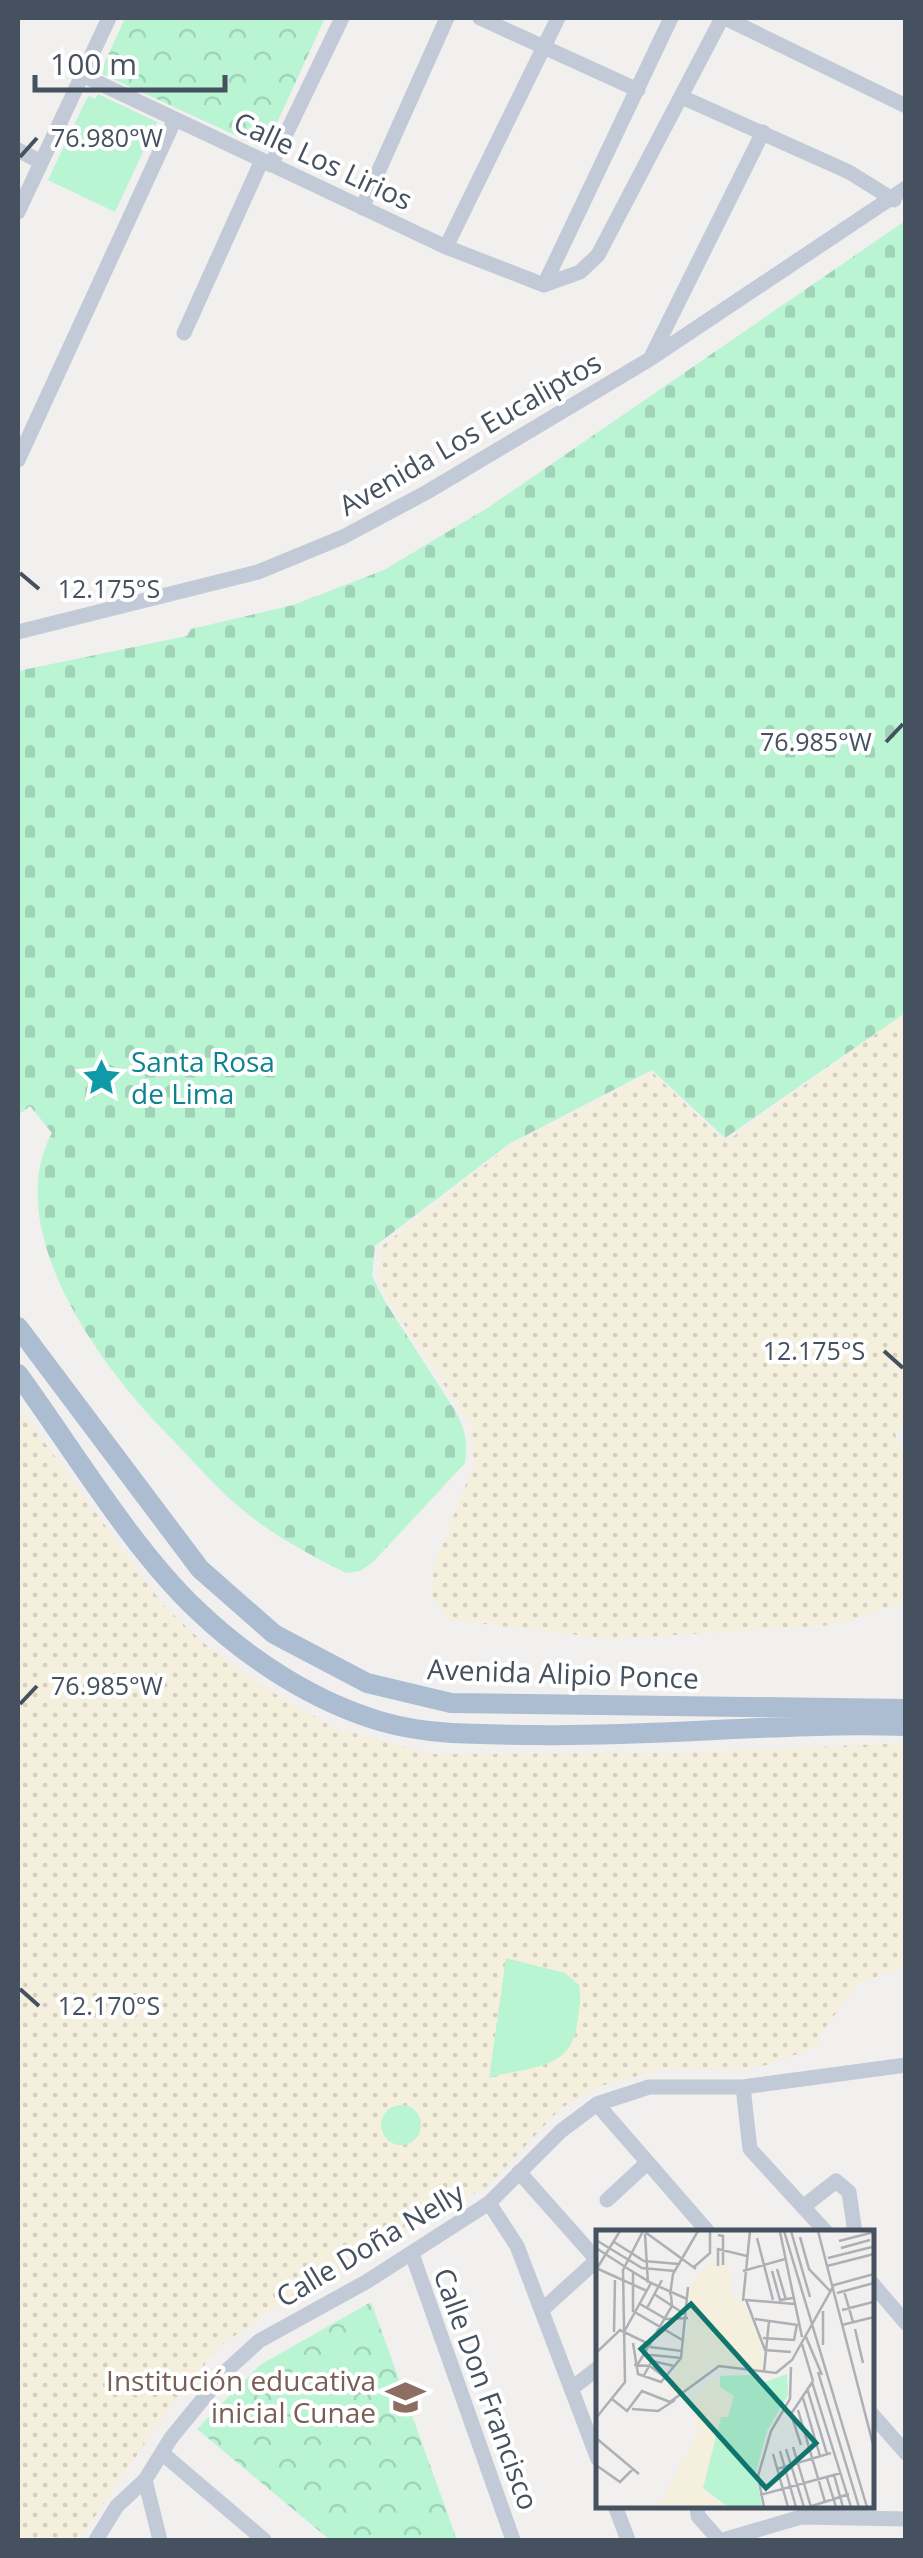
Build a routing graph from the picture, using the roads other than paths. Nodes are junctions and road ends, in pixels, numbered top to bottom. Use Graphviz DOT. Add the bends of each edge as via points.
graph roads {
  1 [pos="109,18"];
  2 [pos="342,18"];
  3 [pos="447,18"];
  4 [pos="480,18"];
  5 [pos="558,18"];
  6 [pos="671,18"];
  7 [pos="723,18"];
  8 [pos="544,47"];
  9 [pos="82,75"];
  10 [pos="638,90"];
  11 [pos="684,98"];
  12 [pos="906,106"];
  13 [pos="175,119"];
  14 [pos="763,132"];
  15 [pos="18,150"];
  16 [pos="41,162"];
  17 [pos="266,162"];
  18 [pos="900,194"];
  19 [pos="362,208"];
  20 [pos="18,212"];
  21 [pos="446,247"];
  22 [pos="544,285"];
  23 [pos="184,333"];
  24 [pos="650,359"];
  25 [pos="18,460"];
  26 [pos="18,632"];
  27 [pos="18,1327"];
  28 [pos="18,1374"];
  29 [pos="200,1568"];
  30 [pos="176,1588"];
  31 [pos="906,1709"];
  32 [pos="906,1726"];
  33 [pos="906,2065"];
  34 [pos="743,2087"];
  35 [pos="597,2104"];
  36 [pos="647,2162"];
  37 [pos="519,2172"];
  38 [pos="606,2200"];
  39 [pos="489,2202"];
  40 [pos="803,2207"];
  41 [pos="703,2230"];
  42 [pos="824,2230"];
  43 [pos="854,2230"];
  44 [pos="412,2254"];
  45 [pos="596,2259"];
  46 [pos="596,2263"];
  47 [pos="873,2284"];
  48 [pos="542,2310"];
  49 [pos="906,2323"];
  50 [pos="596,2370"];
  51 [pos="571,2390"];
  52 [pos="873,2421"];
  53 [pos="162,2452"];
  54 [pos="906,2453"];
  55 [pos="596,2454"];
  56 [pos="145,2480"];
  57 [pos="616,2508"];
  58 [pos="697,2508"];
  59 [pos="821,2511"];
  60 [pos="906,2519"];
  61 [pos="782,2522"];
  62 [pos="884,2522"];
  63 [pos="96,2540"];
  64 [pos="160,2540"];
  65 [pos="264,2540"];
  66 [pos="513,2540"];
  67 [pos="628,2540"];
  68 [pos="721,2540"];
  69 [pos="788,2540"];
  70 [pos="888,2540"];
  1 -- 9 [label="street"];
  2 -- 17 [label="street"];
  3 -- 19 [label="street"];
  4 -- 8 [label="street"];
  5 -- 8 [label="street"];
  6 -- 10 [label="street"];
  7 -- 11 [label="street"];
  7 -- 12 [label="street"];
  8 -- 10 [label="street"];
  8 -- 21 [label="street"];
  9 -- 13 [label="street, Calle Los Lirios"];
  9 -- 16 [label="street"];
  10 -- 22 [label="street"];
  11 -- 14 [label="street"];
  11 -- 22 [label="street" via="598,255 580,272"];
  13 -- 17 [label="street, Calle Los Lirios"];
  13 -- 25 [label="street"];
  14 -- 18 [label="street"];
  14 -- 24 [label="street"];
  15 -- 16 [label="street"];
  16 -- 20 [label="street"];
  17 -- 19 [label="street, Calle Los Lirios"];
  17 -- 23 [label="street"];
  18 -- 24 [label="street, Avenida Los Eucaliptos"];
  19 -- 21 [label="street, Calle Los Lirios"];
  21 -- 22 [label="street, Calle Los Lirios"];
  24 -- 26 [label="street, Avenida Los Eucaliptos" via="343,537 258,572"];
  27 -- 29 [label="main road, Avenida Alipio Ponce"];
  28 -- 30 [label="main road, Avenida Alipio Ponce"];
  29 -- 30 [label="main road"];
  29 -- 31 [label="main road, Avenida Alipio Ponce" via="289,1644 368,1683 412,1696 480,1704"];
  30 -- 32 [label="main road, Avenida Alipio Ponce" via="276,1671 354,1712 426,1731 562,1736"];
  33 -- 34 [label="street, Calle Doña Nelly"];
  34 -- 35 [label="street, Calle Doña Nelly" via="649,2087"];
  34 -- 40 [label="street" via="750,2149"];
  35 -- 36 [label="street"];
  35 -- 37 [label="street, Calle Doña Nelly"];
  36 -- 38 [label="street"];
  36 -- 41 [label="street"];
  37 -- 39 [label="street, Calle Doña Nelly"];
  37 -- 45 [label="street"];
  39 -- 44 [label="street, Calle Doña Nelly"];
  39 -- 48 [label="street" via="518,2246"];
  40 -- 42 [label="street"];
  40 -- 43 [label="street" via="836,2181 849,2192"];
  44 -- 53 [label="street, Calle Doña Nelly" via="259,2341 225,2372"];
  44 -- 66 [label="street, Calle Don Francisco"];
  46 -- 48 [label="street"];
  47 -- 49 [label="street"];
  48 -- 51 [label="street"];
  50 -- 51 [label="street"];
  51 -- 55 [label="street"];
  52 -- 54 [label="street"];
  53 -- 56 [label="street, Calle Doña Nelly"];
  53 -- 65 [label="street"];
  56 -- 63 [label="street, Calle Doña Nelly" via="117,2506"];
  56 -- 64 [label="street"];
  57 -- 67 [label="street"];
  58 -- 68 [label="street"];
  59 -- 61 [label="street"];
  59 -- 62 [label="street"];
  60 -- 62 [label="street"];
  61 -- 68 [label="street"];
  61 -- 69 [label="street"];
  62 -- 70 [label="street"];
}
